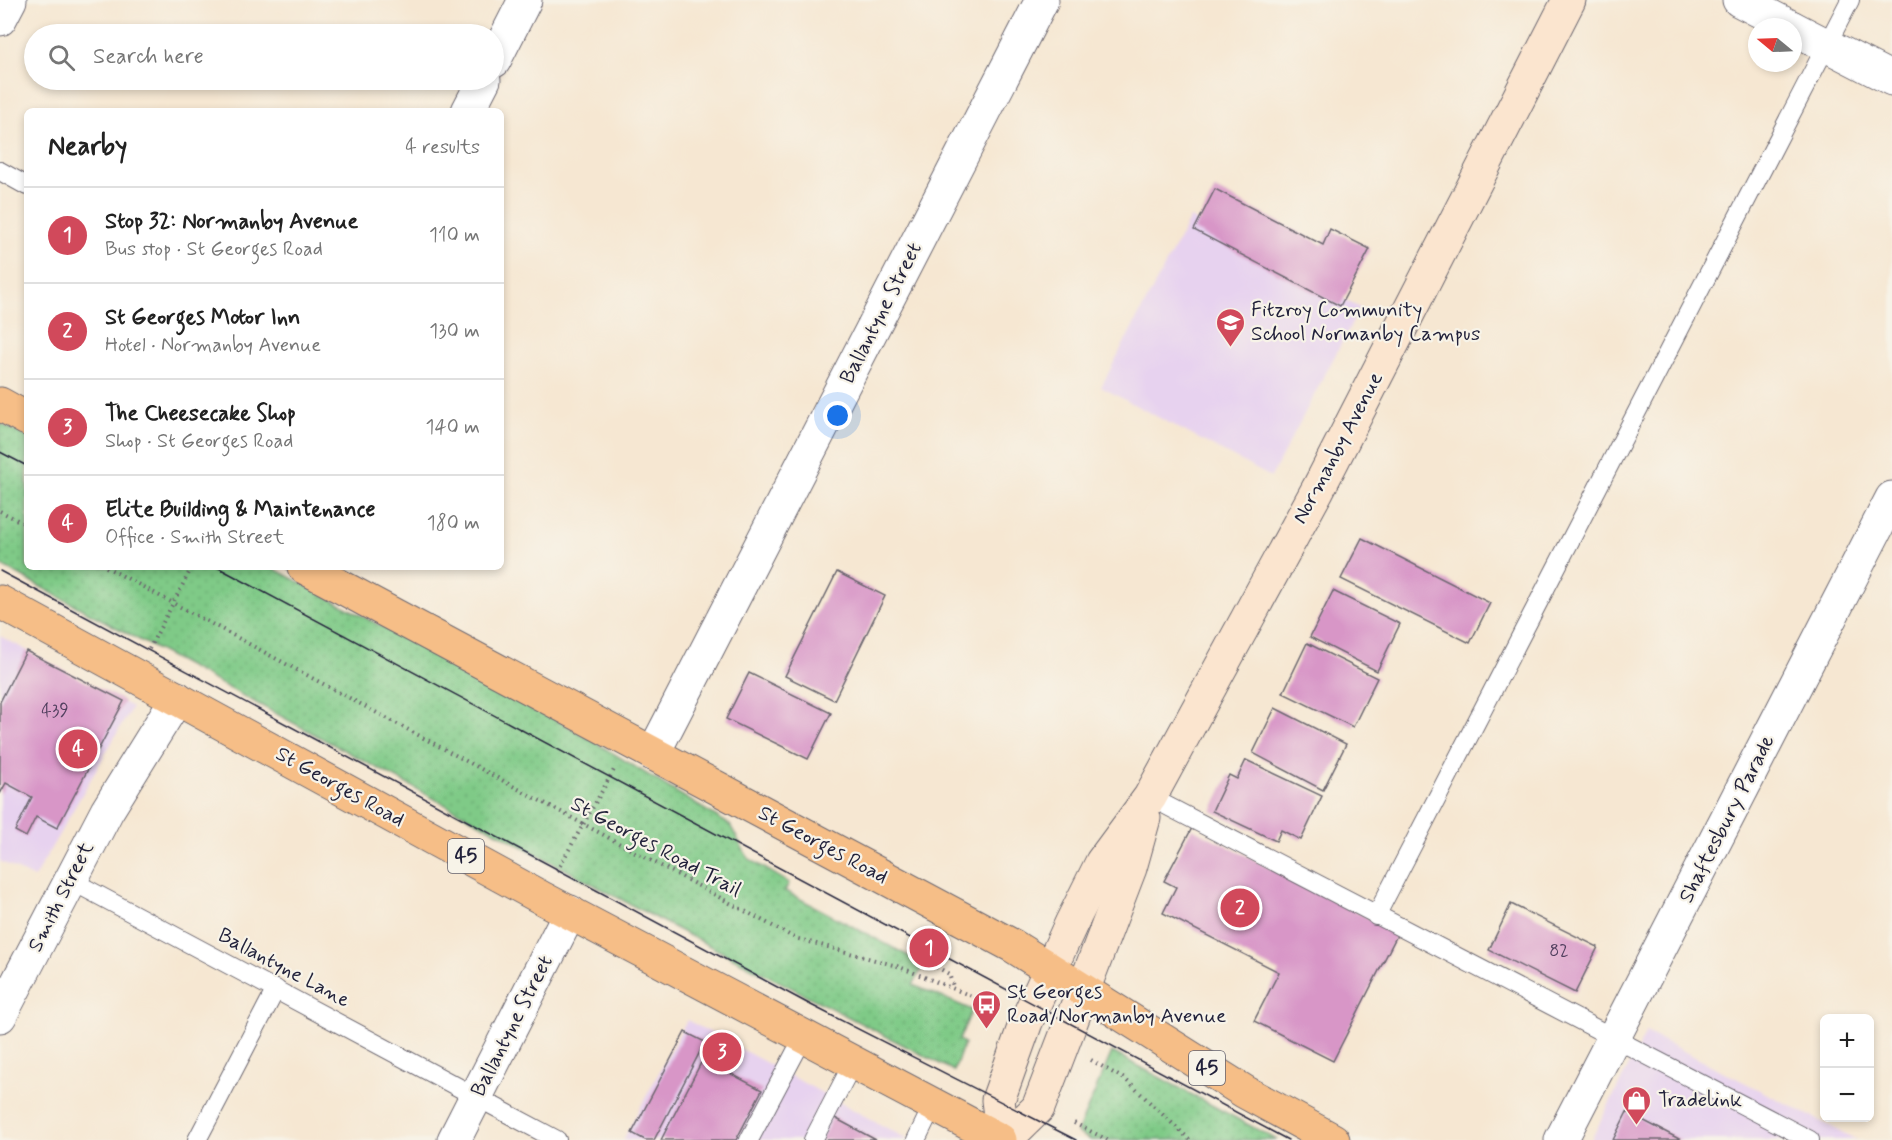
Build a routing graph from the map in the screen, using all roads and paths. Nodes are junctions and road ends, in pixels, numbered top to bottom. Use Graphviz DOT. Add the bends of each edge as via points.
graph roads {
  1 [pos="10,0"];
  2 [pos="525,0"];
  3 [pos="1042,0"];
  4 [pos="1569,0"];
  5 [pos="1739,0"];
  6 [pos="1850,0"];
  7 [pos="1773,18"];
  8 [pos="0,19"];
  9 [pos="1802,33"];
  10 [pos="504,41"];
  11 [pos="1827,45"];
  12 [pos="1892,79"];
  13 [pos="479,90"];
  14 [pos="470,108"];
  15 [pos="0,171"];
  16 [pos="24,184"];
  17 [pos="0,404"];
  18 [pos="24,417"];
  19 [pos="1892,498"];
  20 [pos="0,510"];
  21 [pos="24,523"];
  22 [pos="112,570"];
  23 [pos="190,570"];
  24 [pos="310,570"];
  25 [pos="0,602"];
  26 [pos="174,603"];
  27 [pos="157,687"];
  28 [pos="640,746"];
  29 [pos="1150,797"];
  30 [pos="582,825"];
  31 [pos="70,880"];
  32 [pos="556,905"];
  33 [pos="1376,916"];
  34 [pos="926,961"];
  35 [pos="1050,968"];
  36 [pos="953,986"];
  37 [pos="276,988"];
  38 [pos="1084,989"];
  39 [pos="0,1016"];
  40 [pos="1026,1022"];
  41 [pos="804,1036"];
  42 [pos="1613,1040"];
  43 [pos="1064,1044"];
  44 [pos="853,1062"];
  45 [pos="476,1098"];
  46 [pos="933,1106"];
  47 [pos="1074,1124"];
  48 [pos="197,1140"];
  49 [pos="454,1140"];
  50 [pos="557,1140"];
  51 [pos="749,1140"];
  52 [pos="813,1140"];
  53 [pos="916,1140"];
  54 [pos="1002,1140"];
  55 [pos="1108,1140"];
  56 [pos="1190,1140"];
  57 [pos="1333,1140"];
  58 [pos="1561,1140"];
  59 [pos="1810,1140"];
  1 -- 8 [label="street"];
  2 -- 10 [label="street"];
  3 -- 28 [label="street, Ballantyne Street"];
  4 -- 29 [label="main road, Normanby Avenue" via="1318,489"];
  5 -- 7 [label="street"];
  6 -- 11 [label="lane"];
  9 -- 11 [label="street"];
  11 -- 12 [label="street"];
  11 -- 33 [label="lane"];
  13 -- 14 [label="street"];
  15 -- 16 [label="lane"];
  17 -- 18 [label="highway"];
  19 -- 42 [label="street, Shaftesbury Parade"];
  20 -- 21 [label="path"];
  22 -- 26 [label="path, St Georges Road Trail"];
  23 -- 26 [label="path"];
  24 -- 28 [label="highway, St Georges Road / 45"];
  25 -- 27 [label="highway, St Georges Road / 45"];
  26 -- 27 [label="path"];
  26 -- 30 [label="path, St Georges Road Trail"];
  27 -- 31 [label="street, Smith Street" via="106,811"];
  27 -- 32 [label="highway, St Georges Road / 45"];
  28 -- 30 [label="path" via="611,778"];
  28 -- 35 [label="highway, St Georges Road / 45"];
  29 -- 33 [label="lane"];
  29 -- 35 [label="main road, Normanby Avenue" via="1102,862"];
  29 -- 38 [label="main road, Normanby Avenue" via="1130,868"];
  30 -- 32 [label="path"];
  30 -- 36 [label="path, St Georges Road Trail" via="795,938 862,955"];
  31 -- 37 [label="lane, Ballantyne Lane"];
  31 -- 39 [label="street, Smith Street"];
  32 -- 41 [label="highway, St Georges Road / 45"];
  32 -- 45 [label="street, Ballantyne Street"];
  33 -- 42 [label="lane"];
  34 -- 36 [label="path" via="949,974"];
  35 -- 38 [label="highway, St Georges Road / 45"];
  35 -- 40 [label="main road, Normanby Avenue"];
  36 -- 40 [label="path, St Georges Road Trail"];
  37 -- 45 [label="lane, Ballantyne Lane"];
  37 -- 48 [label="lane"];
  38 -- 43 [label="main road, Normanby Avenue"];
  38 -- 57 [label="highway, St Georges Road / 45" via="1245,1092"];
  40 -- 54 [label="main road, Normanby Avenue" via="998,1100"];
  41 -- 44 [label="highway, St Georges Road / 45"];
  41 -- 51 [label="lane"];
  42 -- 58 [label="street, Shaftesbury Parade"];
  42 -- 59 [label="lane"];
  43 -- 54 [label="main road, Normanby Avenue" via="1038,1108"];
  43 -- 56 [label="path" via="1126,1080"];
  44 -- 46 [label="highway, St Georges Road / 45"];
  44 -- 52 [label="lane"];
  45 -- 49 [label="street, Ballantyne Street"];
  45 -- 50 [label="lane, Ballantyne Lane"];
  46 -- 53 [label="lane"];
  46 -- 54 [label="highway, St Georges Road / 45"];
  47 -- 55 [label="path"];
}
